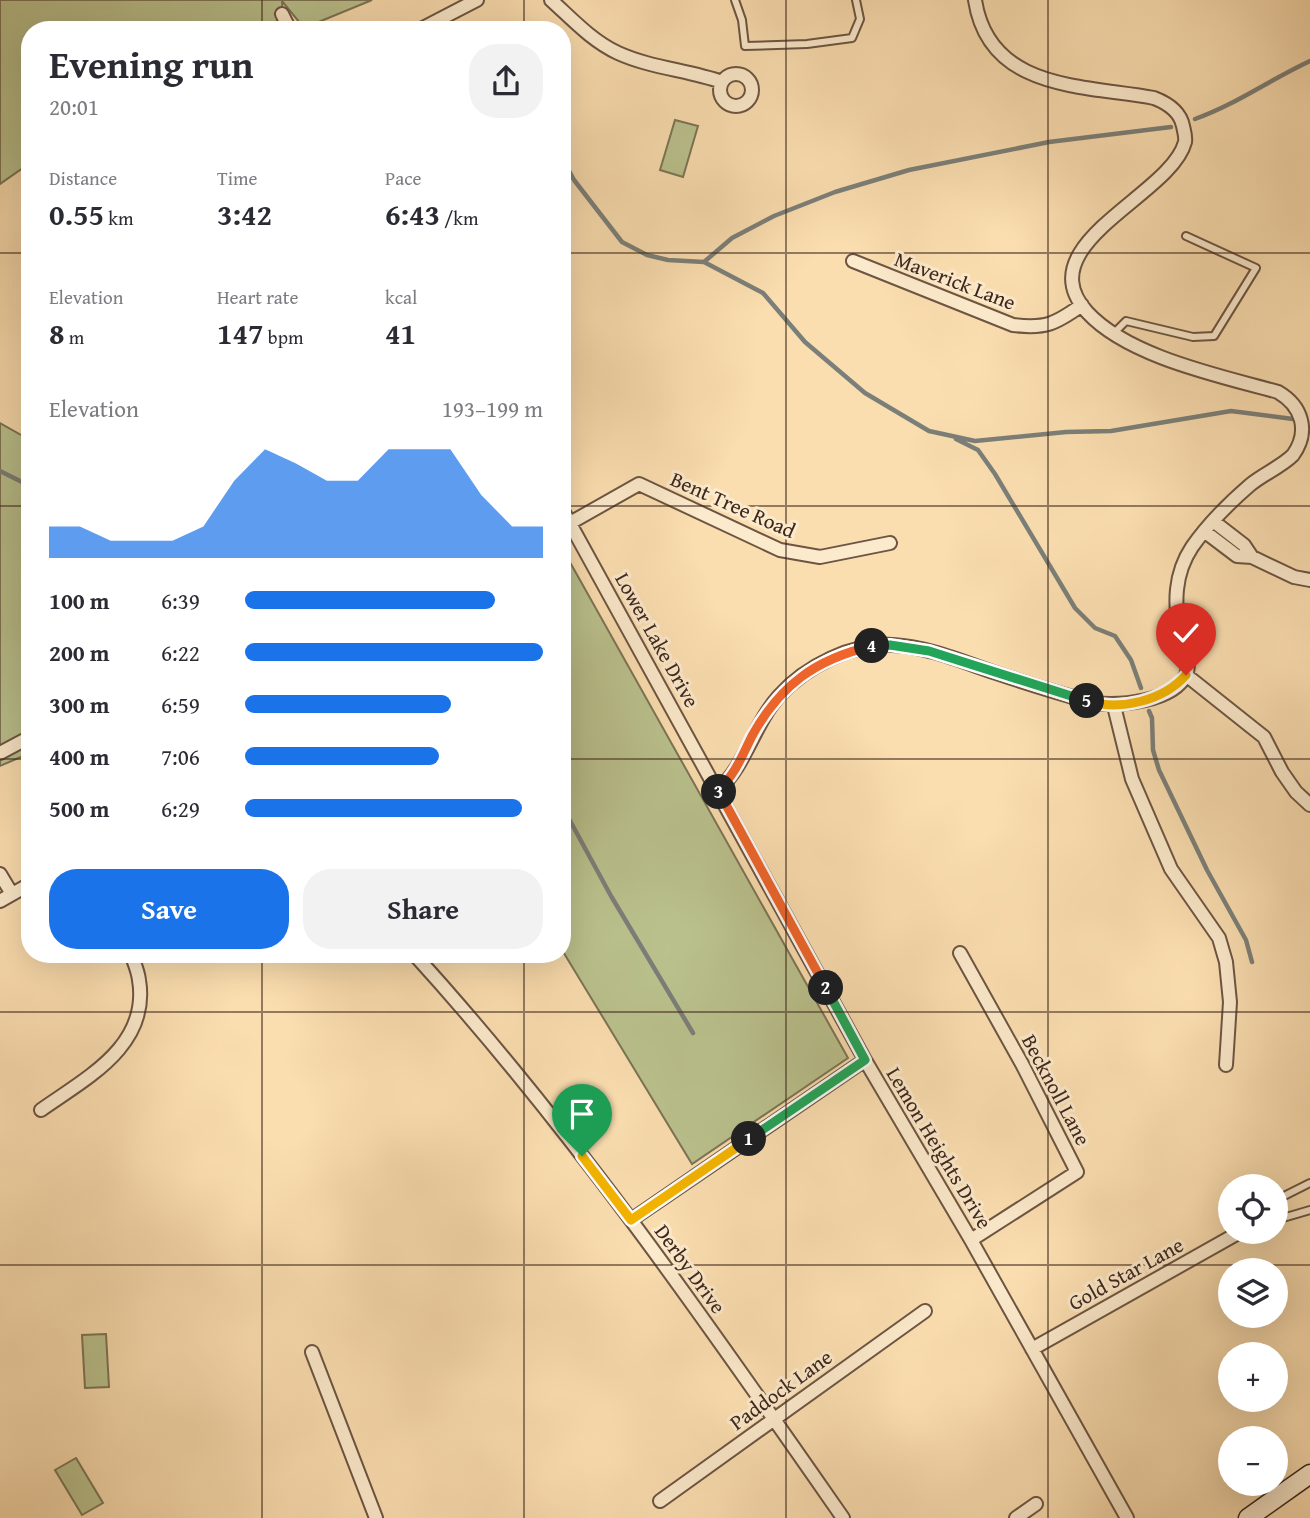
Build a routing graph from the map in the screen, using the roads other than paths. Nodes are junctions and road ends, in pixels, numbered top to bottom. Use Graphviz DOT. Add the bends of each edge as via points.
graph roads {
  1 [pos="477,0"];
  2 [pos="551,0"];
  3 [pos="735,0"];
  4 [pos="856,0"];
  5 [pos="975,0"];
  6 [pos="282,14"];
  7 [pos="286,21"];
  8 [pos="436,21"];
  9 [pos="722,82"];
  10 [pos="1186,236"];
  11 [pos="853,261"];
  12 [pos="1082,305"];
  13 [pos="1114,333"];
  14 [pos="1305,404"];
  15 [pos="571,522"];
  16 [pos="571,525"];
  17 [pos="1209,526"];
  18 [pos="890,543"];
  19 [pos="1310,580"];
  20 [pos="1186,675"];
  21 [pos="1114,706"];
  22 [pos="21,742"];
  23 [pos="0,753"];
  24 [pos="718,790"];
  25 [pos="1310,805"];
  26 [pos="0,874"];
  27 [pos="21,889"];
  28 [pos="12,894"];
  29 [pos="0,901"];
  30 [pos="960,953"];
  31 [pos="134,963"];
  32 [pos="422,963"];
  33 [pos="865,1060"];
  34 [pos="1226,1065"];
  35 [pos="41,1110"];
  36 [pos="1310,1183"];
  37 [pos="1288,1194"];
  38 [pos="1310,1210"];
  39 [pos="1288,1216"];
  40 [pos="631,1220"];
  41 [pos="971,1240"];
  42 [pos="1219,1244"];
  43 [pos="925,1311"];
  44 [pos="1032,1349"];
  45 [pos="312,1352"];
  46 [pos="774,1419"];
  47 [pos="1310,1474"];
  48 [pos="660,1501"];
  49 [pos="1036,1504"];
  50 [pos="376,1518"];
  51 [pos="843,1518"];
  52 [pos="1016,1518"];
  53 [pos="1127,1518"];
  54 [pos="1248,1518"];
  1 -- 8 [label="street"];
  2 -- 9 [label="street" via="592,38 619,53"];
  3 -- 4 [label="lane" via="745,46 852,38 860,19"];
  5 -- 12 [label="street" via="990,42 1016,66 1077,89 1154,98 1182,120 1186,140 1165,173 1082,249 1072,276"];
  6 -- 7 [label="street"];
  10 -- 13 [label="lane" via="1256,268 1214,336 1193,337 1126,321"];
  11 -- 12 [label="street, Maverick Lane" via="1013,325 1051,326"];
  12 -- 13 [label="street"];
  13 -- 14 [label="street" via="1168,360"];
  14 -- 17 [label="street" via="1306,431 1299,449 1257,479"];
  15 -- 18 [label="street, Bent Tree Road" via="639,484 800,555 820,557"];
  16 -- 24 [label="street, Lower Lake Drive"];
  17 -- 19 [label="street" via="1237,556 1252,557"];
  17 -- 20 [label="street" via="1177,576"];
  20 -- 21 [label="street" via="1163,695"];
  20 -- 25 [label="street" via="1264,737 1289,782"];
  21 -- 24 [label="street" via="929,651 872,646 831,659 793,682 776,699 733,774"];
  21 -- 34 [label="street" via="1132,779 1166,858 1219,938 1230,1002"];
  22 -- 23 [label="street"];
  24 -- 33 [label="street, Lemon Heights Drive"];
  26 -- 28 [label="street"];
  27 -- 28 [label="street"];
  28 -- 29 [label="street"];
  30 -- 41 [label="street, Becknoll Lane" via="1077,1172"];
  31 -- 35 [label="street" via="140,980 139,1010 132,1030 111,1060"];
  32 -- 40 [label="street, Derby Drive" via="547,1108"];
  33 -- 40 [label="street"];
  33 -- 41 [label="street, Lemon Heights Drive"];
  36 -- 37 [label="lane"];
  38 -- 39 [label="lane"];
  40 -- 46 [label="street, Derby Drive"];
  41 -- 44 [label="street, Lemon Heights Drive"];
  42 -- 44 [label="street, Gold Star Lane"];
  43 -- 46 [label="street, Paddock Lane"];
  44 -- 53 [label="street, Lemon Heights Drive"];
  45 -- 50 [label="street"];
  46 -- 48 [label="street, Paddock Lane"];
  46 -- 51 [label="street, Derby Drive"];
  47 -- 54 [label="street"];
  49 -- 52 [label="street"];
}
